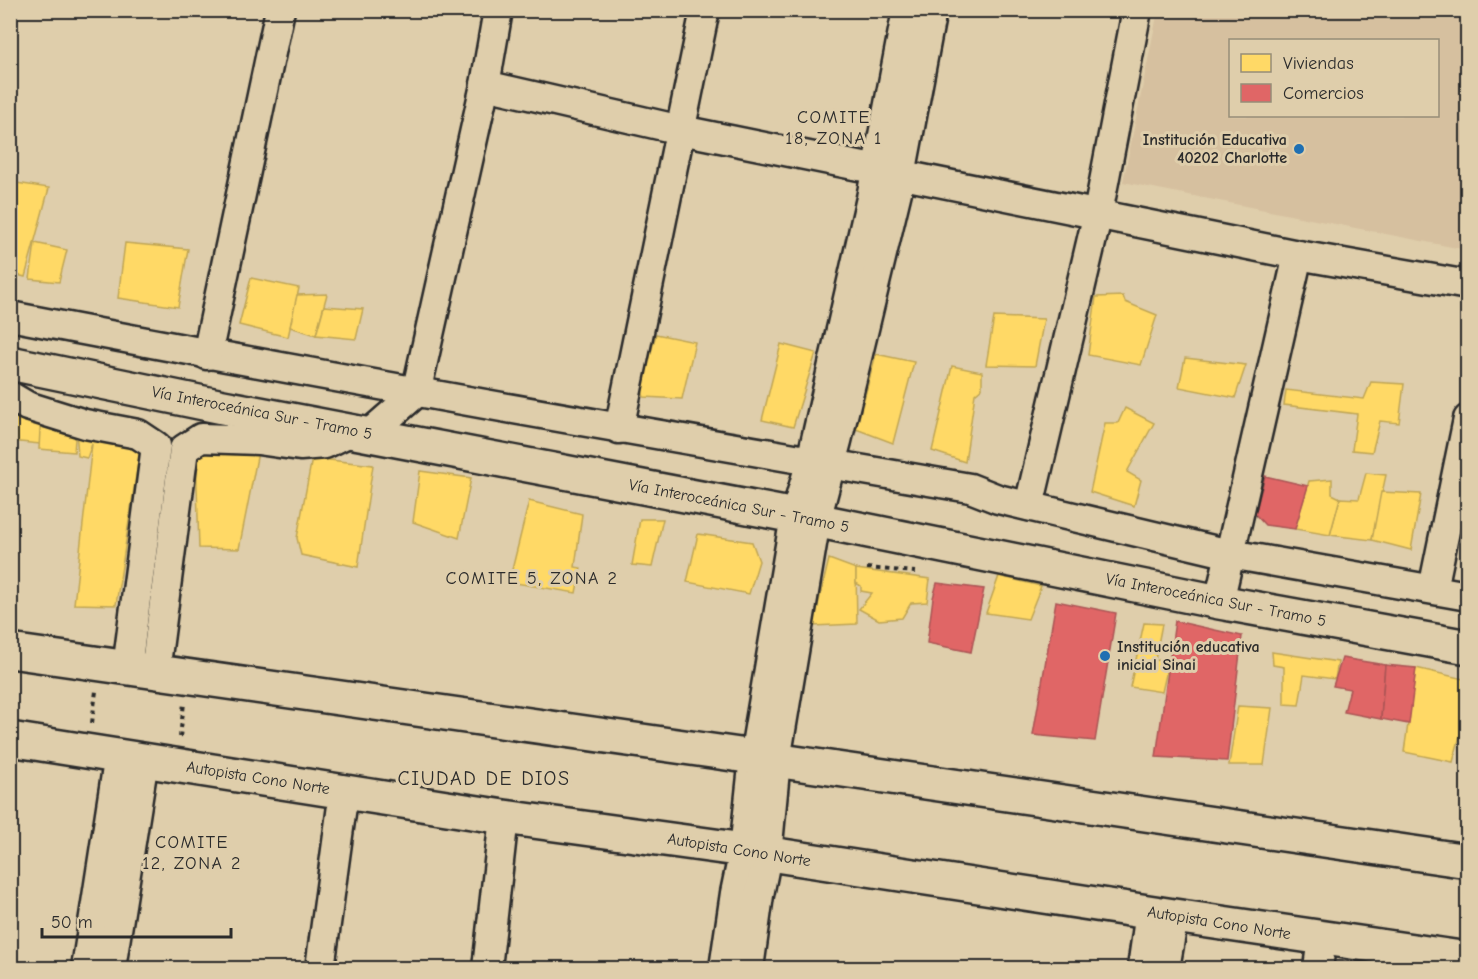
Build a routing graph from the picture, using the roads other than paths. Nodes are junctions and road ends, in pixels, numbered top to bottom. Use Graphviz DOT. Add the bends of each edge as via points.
graph roads {
  1 [pos="280,10"];
  2 [pos="498,10"];
  3 [pos="705,10"];
  4 [pos="907,10"];
  5 [pos="932,10"];
  6 [pos="1137,10"];
  7 [pos="485,85"];
  8 [pos="681,130"];
  9 [pos="889,172"];
  10 [pos="1098,213"];
  11 [pos="1298,255"];
  12 [pos="1467,285"];
  13 [pos="10,316"];
  14 [pos="207,355"];
  15 [pos="10,363"];
  16 [pos="416,393"];
  17 [pos="10,396"];
  18 [pos="1467,419"];
  19 [pos="619,429"];
  20 [pos="361,433"];
  21 [pos="821,463"];
  22 [pos="1029,506"];
  23 [pos="805,518"];
  24 [pos="1230,554"];
  25 [pos="1433,589"];
  26 [pos="1467,596"];
  27 [pos="1219,602"];
  28 [pos="1467,647"];
  29 [pos="10,651"];
  30 [pos="127,668"];
  31 [pos="10,739"];
  32 [pos="117,755"];
  33 [pos="765,758"];
  34 [pos="344,791"];
  35 [pos="504,817"];
  36 [pos="755,852"];
  37 [pos="1467,861"];
  38 [pos="1162,914"];
  39 [pos="1320,953"];
  40 [pos="1467,959"];
  41 [pos="86,969"];
  42 [pos="111,969"];
  43 [pos="320,969"];
  44 [pos="487,969"];
  45 [pos="724,969"];
  46 [pos="749,969"];
  47 [pos="1142,969"];
  48 [pos="1165,969"];
  1 -- 14 [label="street"];
  2 -- 7 [label="street"];
  3 -- 8 [label="street"];
  4 -- 9 [label="street"];
  5 -- 9 [label="street"];
  6 -- 10 [label="street"];
  7 -- 8 [label="street"];
  7 -- 16 [label="street"];
  8 -- 9 [label="street"];
  8 -- 19 [label="street"];
  9 -- 10 [label="street"];
  9 -- 21 [label="street"];
  10 -- 11 [label="street"];
  10 -- 22 [label="street"];
  11 -- 12 [label="street"];
  11 -- 24 [label="street"];
  13 -- 14 [label="street"];
  14 -- 16 [label="street"];
  15 -- 20 [label="main road, Vía Interoceánica Sur - Tramo 5"];
  16 -- 19 [label="street"];
  16 -- 20 [label="street"];
  17 -- 30 [label="street" via="27,406 85,424 138,434 156,446"];
  18 -- 25 [label="street"];
  19 -- 21 [label="street"];
  20 -- 23 [label="main road, Vía Interoceánica Sur - Tramo 5"];
  20 -- 30 [label="street" via="325,444 300,446 201,438 184,449"];
  21 -- 22 [label="street" via="970,488"];
  21 -- 23 [label="street"];
  22 -- 24 [label="street"];
  23 -- 27 [label="main road, Vía Interoceánica Sur - Tramo 5"];
  23 -- 33 [label="street"];
  24 -- 25 [label="street"];
  24 -- 27 [label="street"];
  25 -- 26 [label="street"];
  27 -- 28 [label="main road, Vía Interoceánica Sur - Tramo 5"];
  29 -- 30 [label="main road"];
  30 -- 33 [label="main road"];
  31 -- 32 [label="main road, Autopista Cono Norte"];
  32 -- 34 [label="main road, Autopista Cono Norte"];
  32 -- 41 [label="street"];
  32 -- 42 [label="street"];
  33 -- 36 [label="street"];
  33 -- 37 [label="main road"];
  34 -- 35 [label="main road, Autopista Cono Norte"];
  34 -- 43 [label="street"];
  35 -- 36 [label="main road, Autopista Cono Norte"];
  35 -- 44 [label="street"];
  36 -- 38 [label="main road, Autopista Cono Norte"];
  36 -- 45 [label="street"];
  36 -- 46 [label="street" via="759,895"];
  38 -- 39 [label="main road, Autopista Cono Norte"];
  38 -- 47 [label="street"];
  38 -- 48 [label="street"];
  39 -- 40 [label="main road, Autopista Cono Norte"];
}
